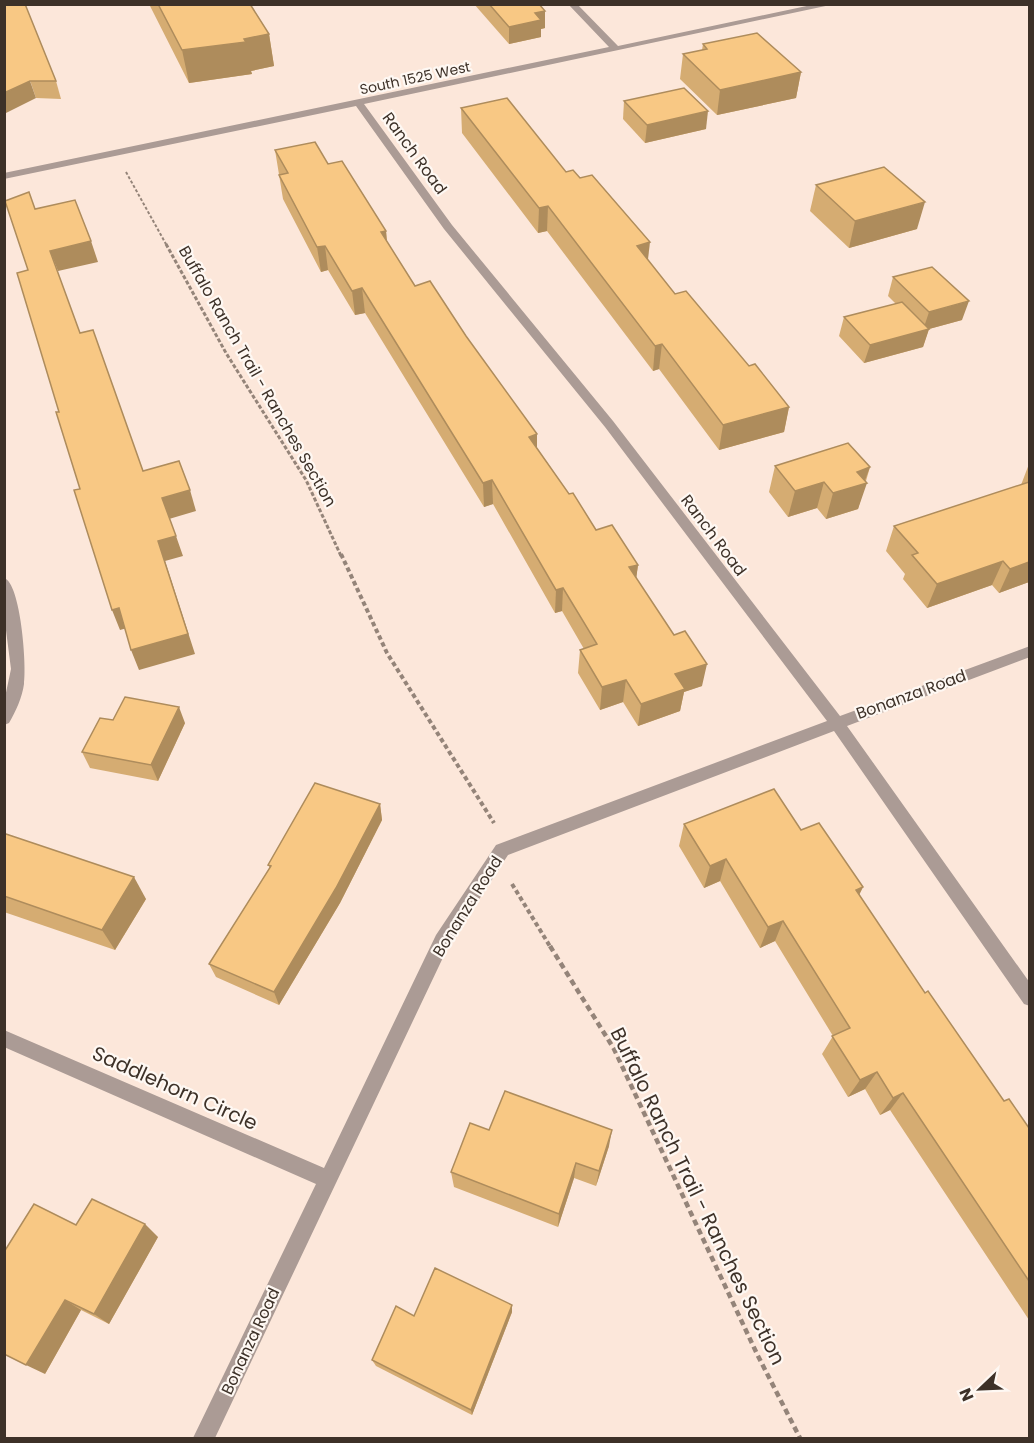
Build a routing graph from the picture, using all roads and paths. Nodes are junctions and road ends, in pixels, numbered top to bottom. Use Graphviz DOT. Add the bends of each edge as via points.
graph roads {
  1 [pos="572,4"];
  2 [pos="831,4"];
  3 [pos="616,49"];
  4 [pos="359,103"];
  5 [pos="121,162"];
  6 [pos="4,176"];
  7 [pos="4,583"];
  8 [pos="1029,651"];
  9 [pos="4,719"];
  10 [pos="836,722"];
  11 [pos="494,824"];
  12 [pos="507,877"];
  13 [pos="1029,998"];
  14 [pos="4,1038"];
  15 [pos="327,1179"];
  16 [pos="204,1438"];
  17 [pos="800,1438"];
  1 -- 3 [label="street"];
  2 -- 3 [label="street, South 1525 West"];
  3 -- 4 [label="street, South 1525 West"];
  4 -- 6 [label="street, South 1525 West"];
  4 -- 10 [label="street, Ranch Road" via="448,227 609,424"];
  5 -- 11 [label="path, Buffalo Ranch Trail - Ranches Section" via="226,353 306,480 387,653"];
  7 -- 9 [label="street" via="20,676"];
  8 -- 10 [label="street, Bonanza Road"];
  10 -- 13 [label="street, Ranch Road"];
  10 -- 15 [label="street, Bonanza Road" via="502,850 442,941"];
  12 -- 17 [label="path, Buffalo Ranch Trail - Ranches Section" via="614,1049"];
  14 -- 15 [label="street, Saddlehorn Circle"];
  15 -- 16 [label="street, Bonanza Road"];
}
